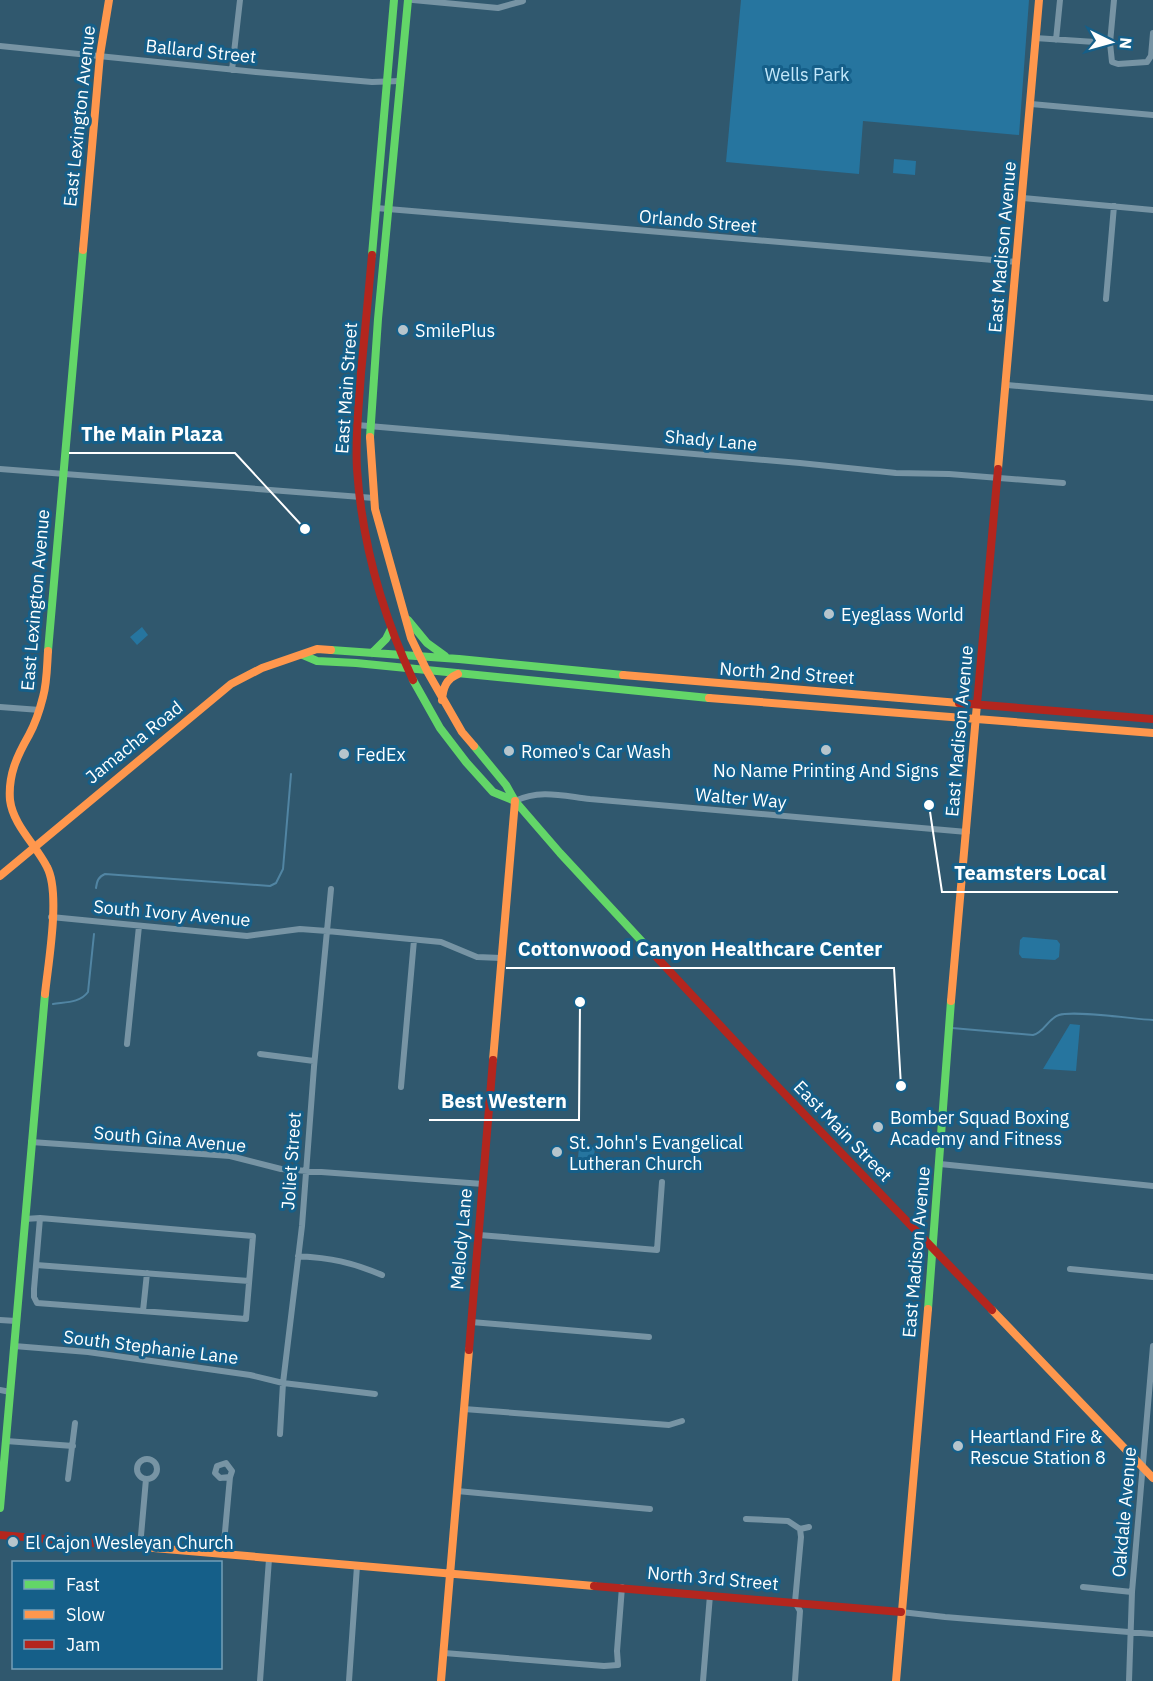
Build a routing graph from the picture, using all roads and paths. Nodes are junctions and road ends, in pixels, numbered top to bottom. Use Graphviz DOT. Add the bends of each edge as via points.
graph roads {
  1 [pos="109,0"];
  2 [pos="240,0"];
  3 [pos="394,0"];
  4 [pos="408,0"];
  5 [pos="413,0"];
  6 [pos="1039,0"];
  7 [pos="1060,0"];
  8 [pos="1114,0"];
  9 [pos="523,2"];
  10 [pos="1153,33"];
  11 [pos="1035,38"];
  12 [pos="1056,40"];
  13 [pos="1110,43"];
  14 [pos="0,46"];
  15 [pos="100,55"];
  16 [pos="232,70"];
  17 [pos="387,81"];
  18 [pos="400,81"];
  19 [pos="1031,104"];
  20 [pos="1153,115"];
  21 [pos="1023,198"];
  22 [pos="1114,206"];
  23 [pos="376,208"];
  24 [pos="390,209"];
  25 [pos="1153,210"];
  26 [pos="1017,261"];
  27 [pos="1106,299"];
  28 [pos="364,344"];
  29 [pos="376,344"];
  30 [pos="1007,385"];
  31 [pos="1153,398"];
  32 [pos="357,425"];
  33 [pos="371,426"];
  34 [pos="0,469"];
  35 [pos="63,474"];
  36 [pos="998,477"];
  37 [pos="1063,483"];
  38 [pos="360,497"];
  39 [pos="374,498"];
  40 [pos="402,610"];
  41 [pos="391,629"];
  42 [pos="372,652"];
  43 [pos="303,655"];
  44 [pos="401,655"];
  45 [pos="420,656"];
  46 [pos="451,658"];
  47 [pos="408,669"];
  48 [pos="427,671"];
  49 [pos="458,674"];
  50 [pos="637,676"];
  51 [pos="665,679"];
  52 [pos="723,684"];
  53 [pos="609,688"];
  54 [pos="638,691"];
  55 [pos="851,694"];
  56 [pos="708,698"];
  57 [pos="442,700"];
  58 [pos="978,705"];
  59 [pos="0,707"];
  60 [pos="824,707"];
  61 [pos="40,710"];
  62 [pos="977,719"];
  63 [pos="1153,719"];
  64 [pos="1153,732"];
  65 [pos="514,801"];
  66 [pos="967,832"];
  67 [pos="34,848"];
  68 [pos="0,876"];
  69 [pos="331,889"];
  70 [pos="51,917"];
  71 [pos="139,926"];
  72 [pos="327,932"];
  73 [pos="414,940"];
  74 [pos="501,958"];
  75 [pos="127,1044"];
  76 [pos="260,1054"];
  77 [pos="314,1060"];
  78 [pos="401,1087"];
  79 [pos="31,1142"];
  80 [pos="940,1164"];
  81 [pos="305,1169"];
  82 [pos="662,1182"];
  83 [pos="483,1184"];
  84 [pos="1153,1186"];
  85 [pos="40,1218"];
  86 [pos="25,1219"];
  87 [pos="478,1235"];
  88 [pos="933,1248"];
  89 [pos="298,1256"];
  90 [pos="36,1265"];
  91 [pos="1070,1269"];
  92 [pos="147,1273"];
  93 [pos="382,1275"];
  94 [pos="1153,1277"];
  95 [pos="249,1281"];
  96 [pos="143,1311"];
  97 [pos="0,1320"];
  98 [pos="16,1321"];
  99 [pos="471,1322"];
  100 [pos="649,1337"];
  101 [pos="14,1346"];
  102 [pos="1153,1346"];
  103 [pos="283,1383"];
  104 [pos="0,1390"];
  105 [pos="10,1392"];
  106 [pos="375,1394"];
  107 [pos="464,1409"];
  108 [pos="682,1420"];
  109 [pos="75,1424"];
  110 [pos="280,1434"];
  111 [pos="6,1441"];
  112 [pos="73,1446"];
  113 [pos="1143,1467"];
  114 [pos="230,1477"];
  115 [pos="1153,1478"];
  116 [pos="68,1479"];
  117 [pos="146,1479"];
  118 [pos="457,1491"];
  119 [pos="0,1508"];
  120 [pos="650,1509"];
  121 [pos="746,1519"];
  122 [pos="798,1527"];
  123 [pos="809,1527"];
  124 [pos="0,1535"];
  125 [pos="141,1547"];
  126 [pos="222,1554"];
  127 [pos="269,1559"];
  128 [pos="357,1566"];
  129 [pos="450,1572"];
  130 [pos="622,1587"];
  131 [pos="1083,1587"];
  132 [pos="1132,1592"];
  133 [pos="710,1595"];
  134 [pos="795,1602"];
  135 [pos="901,1612"];
  136 [pos="1131,1632"];
  137 [pos="1153,1634"];
  138 [pos="444,1653"];
  139 [pos="260,1681"];
  140 [pos="349,1681"];
  141 [pos="441,1681"];
  142 [pos="703,1681"];
  143 [pos="795,1681"];
  144 [pos="896,1681"];
  145 [pos="1129,1681"];
  1 -- 15 [label="street, East Lexington Avenue"];
  2 -- 16 [label="street"];
  3 -- 17 [label="street, East Main Street"];
  4 -- 18 [label="street, East Main Street"];
  5 -- 9 [label="street" via="498,8"];
  6 -- 11 [label="street, East Madison Avenue"];
  7 -- 12 [label="street"];
  8 -- 13 [label="street"];
  10 -- 13 [label="street" via="1147,62 1112,62"];
  11 -- 12 [label="street"];
  11 -- 19 [label="street, East Madison Avenue"];
  12 -- 13 [label="street"];
  14 -- 15 [label="street, Ballard Street"];
  15 -- 16 [label="street, Ballard Street"];
  15 -- 35 [label="street, East Lexington Avenue"];
  16 -- 17 [label="street, Ballard Street"];
  17 -- 18 [label="street, Ballard Street"];
  17 -- 23 [label="street, East Main Street"];
  18 -- 24 [label="street, East Main Street"];
  19 -- 20 [label="street"];
  19 -- 21 [label="street, East Madison Avenue"];
  21 -- 22 [label="street"];
  21 -- 26 [label="street, East Madison Avenue"];
  22 -- 25 [label="street"];
  22 -- 27 [label="street"];
  23 -- 24 [label="street, Orlando Street"];
  23 -- 28 [label="street, East Main Street"];
  24 -- 26 [label="street, Orlando Street"];
  24 -- 29 [label="street, East Main Street"];
  26 -- 30 [label="street, East Madison Avenue"];
  28 -- 29 [label="street"];
  28 -- 32 [label="street, East Main Street"];
  29 -- 33 [label="street, East Main Street"];
  30 -- 31 [label="street"];
  30 -- 36 [label="street, East Madison Avenue"];
  32 -- 33 [label="street, Shady Lane"];
  32 -- 38 [label="street, East Main Street"];
  33 -- 36 [label="street, Shady Lane" via="896,473"];
  33 -- 39 [label="street, East Main Street"];
  34 -- 35 [label="street"];
  35 -- 38 [label="street"];
  35 -- 61 [label="street, East Lexington Avenue"];
  36 -- 37 [label="street, Shady Lane"];
  36 -- 58 [label="street, East Madison Avenue"];
  38 -- 39 [label="street"];
  38 -- 41 [label="street, East Main Street" via="370,560"];
  39 -- 40 [label="street, East Main Street"];
  40 -- 45 [label="street, East Main Street"];
  40 -- 46 [label="street" via="427,643"];
  41 -- 42 [label="street"];
  41 -- 44 [label="street, East Main Street"];
  42 -- 43 [label="street, Jamacha Road" via="317,649"];
  42 -- 44 [label="street, Jamacha Road"];
  43 -- 47 [label="street" via="317,661"];
  43 -- 67 [label="street, Jamacha Road" via="262,668 231,684"];
  44 -- 45 [label="street, Jamacha Road"];
  44 -- 47 [label="street, East Main Street"];
  45 -- 46 [label="street, North 2nd Street"];
  45 -- 48 [label="street, East Main Street"];
  46 -- 50 [label="street, North 2nd Street"];
  47 -- 48 [label="street"];
  47 -- 65 [label="street, East Main Street" via="449,742 495,794"];
  48 -- 49 [label="street, North 2nd Street"];
  48 -- 57 [label="street, East Main Street"];
  49 -- 53 [label="street, North 2nd Street"];
  49 -- 57 [label="street" via="444,686"];
  50 -- 51 [label="street, North 2nd Street"];
  50 -- 53 [label="street"];
  51 -- 52 [label="street, North 2nd Street"];
  51 -- 54 [label="street" via="648,682"];
  52 -- 55 [label="street, North 2nd Street"];
  52 -- 56 [label="street" via="712,689"];
  53 -- 54 [label="street, North 2nd Street"];
  54 -- 56 [label="street, North 2nd Street"];
  55 -- 58 [label="street, North 2nd Street"];
  55 -- 60 [label="street" via="837,705"];
  56 -- 60 [label="street, North 2nd Street"];
  57 -- 65 [label="street, East Main Street"];
  58 -- 62 [label="street, East Madison Avenue"];
  58 -- 63 [label="street, North 2nd Street"];
  59 -- 61 [label="street"];
  60 -- 62 [label="street, North 2nd Street"];
  61 -- 67 [label="street, East Lexington Avenue" via="11,772 14,815"];
  62 -- 64 [label="street, North 2nd Street"];
  62 -- 66 [label="street, East Madison Avenue"];
  65 -- 66 [label="street, Walter Way" via="529,794 548,794"];
  65 -- 74 [label="street, Melody Lane"];
  65 -- 88 [label="street, East Main Street" via="725,1031"];
  66 -- 80 [label="street, East Madison Avenue"];
  67 -- 68 [label="street, Jamacha Road"];
  67 -- 70 [label="street, East Lexington Avenue" via="51,874"];
  69 -- 72 [label="street, Joliet Street"];
  70 -- 71 [label="street, South Ivory Avenue"];
  70 -- 79 [label="street, East Lexington Avenue"];
  71 -- 72 [label="street, South Ivory Avenue" via="247,936 300,929"];
  71 -- 75 [label="street"];
  72 -- 73 [label="street, South Ivory Avenue"];
  72 -- 77 [label="street, Joliet Street"];
  73 -- 74 [label="street, South Ivory Avenue" via="441,942 477,957"];
  73 -- 78 [label="street"];
  74 -- 83 [label="street, Melody Lane"];
  76 -- 77 [label="street"];
  77 -- 81 [label="street, Joliet Street"];
  79 -- 81 [label="street, South Gina Avenue" via="230,1156 281,1169"];
  79 -- 86 [label="street, East Lexington Avenue"];
  80 -- 84 [label="street"];
  80 -- 88 [label="street, East Madison Avenue"];
  81 -- 83 [label="street, South Gina Avenue"];
  81 -- 89 [label="street, Joliet Street"];
  82 -- 87 [label="street" via="657,1250"];
  83 -- 87 [label="street, Melody Lane"];
  85 -- 86 [label="street"];
  85 -- 90 [label="street"];
  85 -- 95 [label="street" via="253,1236"];
  86 -- 98 [label="street, East Lexington Avenue"];
  87 -- 99 [label="street, Melody Lane"];
  88 -- 113 [label="street, East Main Street"];
  88 -- 135 [label="street, East Madison Avenue"];
  89 -- 93 [label="street" via="348,1262"];
  89 -- 103 [label="street, Joliet Street"];
  90 -- 92 [label="street"];
  90 -- 96 [label="street" via="37,1303"];
  91 -- 94 [label="street"];
  92 -- 95 [label="street"];
  92 -- 96 [label="street"];
  95 -- 96 [label="street" via="246,1319"];
  97 -- 98 [label="street"];
  98 -- 101 [label="street, East Lexington Avenue"];
  99 -- 100 [label="street"];
  99 -- 107 [label="street, Melody Lane"];
  101 -- 103 [label="street, South Stephanie Lane" via="88,1352"];
  101 -- 105 [label="street, East Lexington Avenue"];
  102 -- 113 [label="street, Oakdale Avenue"];
  103 -- 106 [label="street, South Stephanie Lane"];
  103 -- 110 [label="street, Joliet Street"];
  104 -- 105 [label="street"];
  105 -- 111 [label="street, East Lexington Avenue"];
  107 -- 108 [label="street" via="669,1425"];
  107 -- 118 [label="street, Melody Lane"];
  109 -- 112 [label="street"];
  111 -- 112 [label="street"];
  111 -- 119 [label="street, East Lexington Avenue"];
  112 -- 116 [label="street"];
  113 -- 115 [label="street, East Main Street"];
  113 -- 132 [label="street, Oakdale Avenue"];
  114 -- 126 [label="street"];
  117 -- 125 [label="street"];
  118 -- 120 [label="street"];
  118 -- 129 [label="street, Melody Lane"];
  121 -- 122 [label="street" via="788,1521"];
  122 -- 123 [label="street"];
  122 -- 134 [label="street" via="801,1537"];
  124 -- 125 [label="street, North 3rd Street"];
  125 -- 126 [label="street, North 3rd Street"];
  126 -- 127 [label="street, North 3rd Street"];
  127 -- 128 [label="street, North 3rd Street"];
  127 -- 139 [label="street"];
  128 -- 129 [label="street, North 3rd Street"];
  128 -- 140 [label="street"];
  129 -- 130 [label="street, North 3rd Street"];
  129 -- 138 [label="street, Melody Lane"];
  130 -- 133 [label="street, North 3rd Street"];
  130 -- 138 [label="street" via="618,1665"];
  131 -- 132 [label="street"];
  132 -- 136 [label="street, Oakdale Avenue"];
  133 -- 134 [label="street, North 3rd Street"];
  133 -- 142 [label="street"];
  134 -- 135 [label="street, North 3rd Street"];
  134 -- 143 [label="street" via="800,1611"];
  135 -- 136 [label="street, North 3rd Street"];
  135 -- 144 [label="street, East Madison Avenue"];
  136 -- 137 [label="street, North 3rd Street"];
  136 -- 145 [label="street, Oakdale Avenue"];
  138 -- 141 [label="street, Melody Lane"];
}
